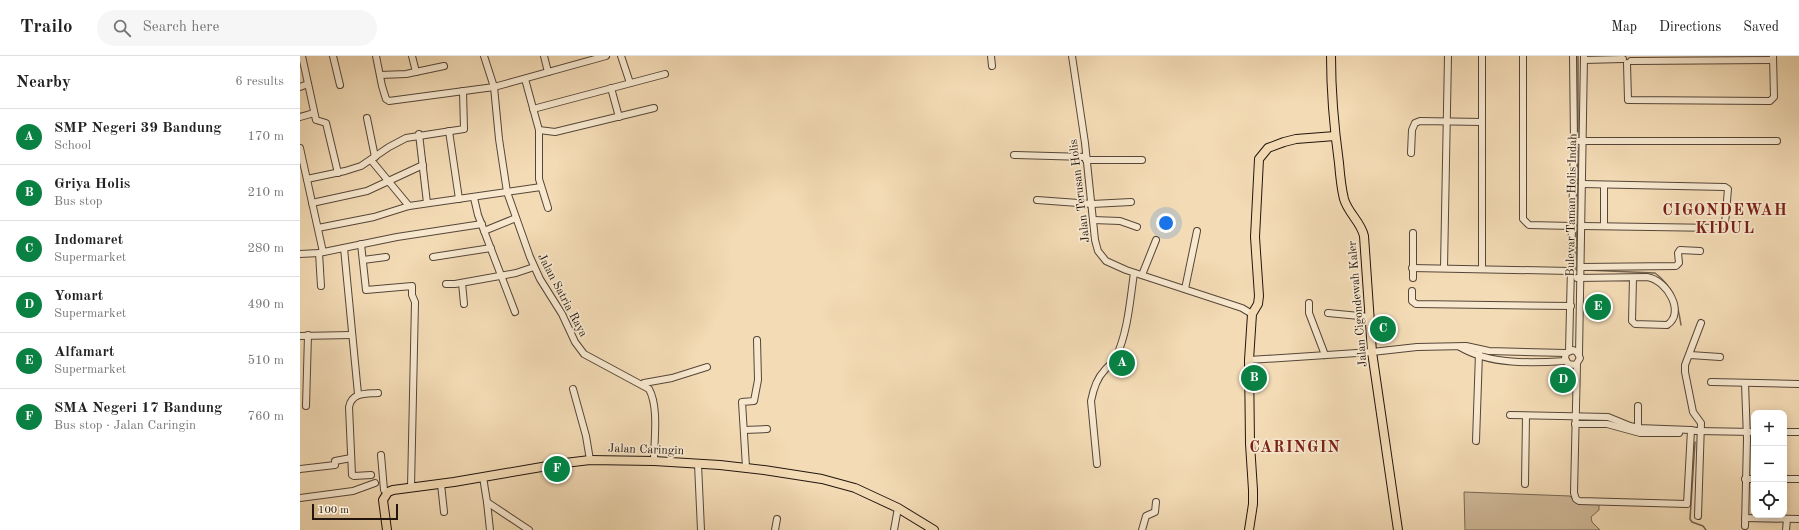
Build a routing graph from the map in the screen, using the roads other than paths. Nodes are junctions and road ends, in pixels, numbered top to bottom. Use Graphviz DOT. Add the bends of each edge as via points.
graph roads {
  1 [pos="302,56"];
  2 [pos="332,56"];
  3 [pos="376,56"];
  4 [pos="412,56"];
  5 [pos="485,56"];
  6 [pos="544,56"];
  7 [pos="606,56"];
  8 [pos="621,56"];
  9 [pos="991,56"];
  10 [pos="1072,56"];
  11 [pos="1331,56"];
  12 [pos="1448,56"];
  13 [pos="1482,56"];
  14 [pos="1523,56"];
  15 [pos="1574,56"];
  16 [pos="1584,58"];
  17 [pos="1772,58"];
  18 [pos="1627,59"];
  19 [pos="444,66"];
  20 [pos="992,66"];
  21 [pos="416,72"];
  22 [pos="548,72"];
  23 [pos="665,74"];
  24 [pos="380,75"];
  25 [pos="525,79"];
  26 [pos="630,83"];
  27 [pos="308,84"];
  28 [pos="340,85"];
  29 [pos="300,87"];
  30 [pos="494,87"];
  31 [pos="611,88"];
  32 [pos="463,91"];
  33 [pos="654,108"];
  34 [pos="533,109"];
  35 [pos="314,113"];
  36 [pos="300,117"];
  37 [pos="619,117"];
  38 [pos="367,118"];
  39 [pos="1447,122"];
  40 [pos="1482,122"];
  41 [pos="449,130"];
  42 [pos="538,130"];
  43 [pos="419,134"];
  44 [pos="1335,136"];
  45 [pos="1574,141"];
  46 [pos="1583,141"];
  47 [pos="1777,141"];
  48 [pos="300,148"];
  49 [pos="1411,153"];
  50 [pos="1014,155"];
  51 [pos="1086,158"];
  52 [pos="373,159"];
  53 [pos="1142,160"];
  54 [pos="423,165"];
  55 [pos="338,173"];
  56 [pos="307,179"];
  57 [pos="389,181"];
  58 [pos="1582,184"];
  59 [pos="1604,184"];
  60 [pos="540,187"];
  61 [pos="507,192"];
  62 [pos="474,198"];
  63 [pos="459,199"];
  64 [pos="1036,200"];
  65 [pos="312,202"];
  66 [pos="1131,202"];
  67 [pos="427,203"];
  68 [pos="1092,204"];
  69 [pos="409,206"];
  70 [pos="548,208"];
  71 [pos="516,218"];
  72 [pos="1093,220"];
  73 [pos="482,224"];
  74 [pos="1572,226"];
  75 [pos="1582,226"];
  76 [pos="1604,226"];
  77 [pos="1137,227"];
  78 [pos="318,228"];
  79 [pos="484,230"];
  80 [pos="1197,231"];
  81 [pos="1412,233"];
  82 [pos="1156,240"];
  83 [pos="361,244"];
  84 [pos="344,248"];
  85 [pos="491,248"];
  86 [pos="1700,251"];
  87 [pos="321,252"];
  88 [pos="300,254"];
  89 [pos="386,257"];
  90 [pos="433,257"];
  91 [pos="363,260"];
  92 [pos="534,267"];
  93 [pos="1581,267"];
  94 [pos="1412,268"];
  95 [pos="1444,268"];
  96 [pos="1482,269"];
  97 [pos="1571,271"];
  98 [pos="1134,273"];
  99 [pos="501,275"];
  100 [pos="1142,275"];
  101 [pos="1413,278"];
  102 [pos="1576,278"];
  103 [pos="1633,278"];
  104 [pos="462,283"];
  105 [pos="446,284"];
  106 [pos="321,286"];
  107 [pos="1185,289"];
  108 [pos="1412,291"];
  109 [pos="1309,303"];
  110 [pos="464,304"];
  111 [pos="1571,306"];
  112 [pos="515,312"];
  113 [pos="1328,313"];
  114 [pos="1252,314"];
  115 [pos="1370,317"];
  116 [pos="1701,323"];
  117 [pos="308,335"];
  118 [pos="352,335"];
  119 [pos="300,336"];
  120 [pos="757,340"];
  121 [pos="1372,352"];
  122 [pos="1568,352"];
  123 [pos="1479,353"];
  124 [pos="1690,354"];
  125 [pos="1325,355"];
  126 [pos="1579,355"];
  127 [pos="1720,357"];
  128 [pos="1249,360"];
  129 [pos="1566,361"];
  130 [pos="1578,363"];
  131 [pos="707,367"];
  132 [pos="1711,382"];
  133 [pos="644,383"];
  134 [pos="1745,383"];
  135 [pos="1799,384"];
  136 [pos="573,389"];
  137 [pos="378,393"];
  138 [pos="358,394"];
  139 [pos="306,406"];
  140 [pos="1638,406"];
  141 [pos="1510,415"];
  142 [pos="1526,416"];
  143 [pos="1575,416"];
  144 [pos="1575,424"];
  145 [pos="1638,428"];
  146 [pos="768,429"];
  147 [pos="744,430"];
  148 [pos="1695,431"];
  149 [pos="1746,432"];
  150 [pos="1751,432"];
  151 [pos="1787,432"];
  152 [pos="1799,432"];
  153 [pos="1476,441"];
  154 [pos="381,455"];
  155 [pos="351,458"];
  156 [pos="590,460"];
  157 [pos="654,461"];
  158 [pos="698,464"];
  159 [pos="1097,464"];
  160 [pos="746,467"];
  161 [pos="300,469"];
  162 [pos="371,475"];
  163 [pos="483,477"];
  164 [pos="1745,479"];
  165 [pos="1751,479"];
  166 [pos="1787,479"];
  167 [pos="1799,480"];
  168 [pos="375,483"];
  169 [pos="441,484"];
  170 [pos="1525,484"];
  171 [pos="411,488"];
  172 [pos="388,492"];
  173 [pos="300,498"];
  174 [pos="487,502"];
  175 [pos="1156,502"];
  176 [pos="1692,503"];
  177 [pos="898,508"];
  178 [pos="444,512"];
  179 [pos="1698,516"];
  180 [pos="1745,518"];
  181 [pos="777,519"];
  182 [pos="1786,519"];
  183 [pos="1799,519"];
  184 [pos="1745,526"];
  185 [pos="387,530"];
  186 [pos="490,530"];
  187 [pos="529,530"];
  188 [pos="701,530"];
  189 [pos="775,530"];
  190 [pos="894,530"];
  191 [pos="934,530"];
  192 [pos="1142,530"];
  193 [pos="1249,530"];
  194 [pos="1398,530"];
  195 [pos="1786,530"];
  1 -- 27 [label="street"];
  2 -- 28 [label="street"];
  3 -- 24 [label="street"];
  4 -- 21 [label="street"];
  5 -- 30 [label="street, Jalan Satria Raya"];
  6 -- 22 [label="street"];
  7 -- 22 [label="street"];
  8 -- 26 [label="street"];
  9 -- 20 [label="street"];
  10 -- 51 [label="street, Jalan Terusan Holis"];
  11 -- 44 [label="main road, Jalan Cigondewah Kaler"];
  12 -- 39 [label="street"];
  13 -- 40 [label="street"];
  14 -- 74 [label="street" via="1523,219 1535,226"];
  15 -- 45 [label="street, Bulevar Taman Holis Indah"];
  16 -- 18 [label="street"];
  16 -- 46 [label="street, Bulevar Taman Holis Indah"];
  17 -- 18 [label="street"];
  17 -- 18 [label="street" via="1774,97 1770,102 1628,100"];
  19 -- 21 [label="street"];
  21 -- 24 [label="street"];
  22 -- 25 [label="street"];
  23 -- 26 [label="street"];
  24 -- 32 [label="street" via="384,96 389,101"];
  25 -- 30 [label="street"];
  25 -- 34 [label="street"];
  26 -- 31 [label="street"];
  27 -- 29 [label="street"];
  27 -- 35 [label="street"];
  30 -- 32 [label="street"];
  30 -- 61 [label="street, Jalan Satria Raya"];
  31 -- 34 [label="street"];
  31 -- 37 [label="street"];
  32 -- 41 [label="street" via="465,127"];
  33 -- 37 [label="street"];
  34 -- 42 [label="street"];
  35 -- 36 [label="street"];
  35 -- 55 [label="street" via="317,121 326,122"];
  37 -- 42 [label="street" via="556,132"];
  38 -- 52 [label="street"];
  39 -- 40 [label="street"];
  39 -- 49 [label="street" via="1415,123 1412,130"];
  39 -- 95 [label="street"];
  40 -- 96 [label="street"];
  41 -- 43 [label="street"];
  41 -- 63 [label="street"];
  42 -- 60 [label="street"];
  43 -- 52 [label="street" via="395,143"];
  43 -- 54 [label="street"];
  44 -- 114 [label="main road" via="1284,142 1268,148 1259,159 1254,238 1259,296"];
  44 -- 115 [label="main road, Jalan Cigondewah Kaler" via="1345,200 1361,225 1364,236"];
  45 -- 46 [label="street"];
  45 -- 74 [label="street, Bulevar Taman Holis Indah"];
  46 -- 47 [label="street"];
  46 -- 58 [label="street, Bulevar Taman Holis Indah"];
  48 -- 56 [label="street"];
  50 -- 51 [label="street"];
  51 -- 53 [label="street"];
  51 -- 68 [label="street, Jalan Terusan Holis"];
  52 -- 55 [label="street" via="361,166"];
  52 -- 57 [label="street"];
  54 -- 57 [label="street"];
  54 -- 67 [label="street"];
  55 -- 56 [label="street"];
  56 -- 65 [label="street"];
  57 -- 65 [label="street" via="367,191"];
  57 -- 69 [label="street"];
  58 -- 59 [label="street"];
  58 -- 75 [label="street, Bulevar Taman Holis Indah"];
  59 -- 76 [label="street"];
  59 -- 76 [label="street" via="1725,186 1728,189 1725,224 1719,228"];
  60 -- 61 [label="street"];
  60 -- 70 [label="street"];
  61 -- 62 [label="street"];
  61 -- 71 [label="street, Jalan Satria Raya"];
  62 -- 63 [label="street"];
  62 -- 73 [label="street"];
  63 -- 67 [label="street"];
  64 -- 68 [label="street"];
  65 -- 78 [label="street"];
  66 -- 68 [label="street"];
  67 -- 69 [label="street"];
  68 -- 72 [label="street, Jalan Terusan Holis"];
  69 -- 78 [label="street" via="374,217"];
  71 -- 79 [label="street"];
  71 -- 92 [label="street, Jalan Satria Raya"];
  72 -- 77 [label="street" via="1120,221"];
  72 -- 98 [label="street, Jalan Terusan Holis" via="1100,256 1111,264"];
  73 -- 79 [label="street"];
  73 -- 83 [label="street"];
  74 -- 97 [label="street, Bulevar Taman Holis Indah"];
  75 -- 76 [label="street"];
  75 -- 93 [label="street, Bulevar Taman Holis Indah"];
  78 -- 87 [label="street"];
  79 -- 85 [label="street"];
  80 -- 107 [label="street"];
  81 -- 94 [label="street"];
  82 -- 100 [label="street"];
  83 -- 84 [label="street"];
  83 -- 91 [label="street"];
  84 -- 87 [label="street"];
  84 -- 118 [label="street"];
  85 -- 90 [label="street"];
  85 -- 99 [label="street"];
  86 -- 93 [label="street" via="1680,250 1679,263 1676,266"];
  87 -- 88 [label="street"];
  87 -- 106 [label="street"];
  89 -- 91 [label="street"];
  91 -- 171 [label="street" via="366,290 412,286 415,302"];
  92 -- 99 [label="street"];
  92 -- 157 [label="street, Jalan Satria Raya" via="580,351 650,392 654,408"];
  93 -- 102 [label="street, Bulevar Taman Holis Indah"];
  94 -- 95 [label="street"];
  94 -- 101 [label="street"];
  95 -- 96 [label="street"];
  96 -- 97 [label="street"];
  97 -- 102 [label="street, Bulevar Taman Holis Indah"];
  98 -- 100 [label="street, Jalan Terusan Holis"];
  98 -- 159 [label="street" via="1123,338 1113,362 1102,374 1092,393"];
  99 -- 104 [label="street"];
  99 -- 112 [label="street"];
  100 -- 107 [label="street, Jalan Terusan Holis"];
  102 -- 103 [label="street"];
  102 -- 111 [label="street, Bulevar Taman Holis Indah"];
  102 -- 126 [label="street, Bulevar Taman Holis Indah"];
  103 -- 103 [label="street" via="1654,278 1671,294 1674,301 1671,323 1635,324 1632,321"];
  104 -- 105 [label="street"];
  104 -- 110 [label="street"];
  107 -- 114 [label="street, Jalan Terusan Holis" via="1242,308"];
  108 -- 111 [label="street" via="1412,301 1416,304"];
  109 -- 125 [label="street"];
  111 -- 122 [label="street, Bulevar Taman Holis Indah"];
  113 -- 115 [label="street"];
  114 -- 128 [label="main road"];
  115 -- 121 [label="main road, Jalan Cigondewah Kaler"];
  116 -- 124 [label="street"];
  117 -- 118 [label="street"];
  117 -- 119 [label="street"];
  117 -- 139 [label="street"];
  118 -- 138 [label="street"];
  120 -- 147 [label="street" via="758,383 754,402 742,402"];
  121 -- 123 [label="street" via="1417,347 1460,347"];
  121 -- 125 [label="street"];
  121 -- 194 [label="main road, Jalan Cigondewah Kaler"];
  122 -- 123 [label="street"];
  122 -- 126 [label="street" via="1573,350"];
  122 -- 129 [label="street"];
  123 -- 129 [label="street" via="1496,360"];
  123 -- 153 [label="street"];
  124 -- 127 [label="street"];
  124 -- 148 [label="street" via="1685,372 1693,412 1701,423"];
  125 -- 128 [label="street"];
  126 -- 130 [label="street"];
  128 -- 193 [label="main road" via="1253,504"];
  129 -- 130 [label="street" via="1571,365"];
  130 -- 143 [label="street"];
  131 -- 133 [label="street" via="672,378"];
  132 -- 134 [label="street"];
  134 -- 135 [label="street"];
  134 -- 149 [label="street"];
  136 -- 156 [label="street"];
  137 -- 138 [label="street"];
  138 -- 155 [label="street" via="352,399 349,407"];
  140 -- 145 [label="street"];
  141 -- 142 [label="street"];
  142 -- 143 [label="street"];
  142 -- 170 [label="street"];
  143 -- 144 [label="street"];
  143 -- 145 [label="street" via="1608,417"];
  144 -- 148 [label="street" via="1607,424 1640,433"];
  144 -- 176 [label="street" via="1576,499"];
  145 -- 148 [label="street"];
  146 -- 147 [label="street"];
  147 -- 160 [label="street"];
  148 -- 149 [label="street"];
  148 -- 176 [label="street"];
  148 -- 176 [label="street"];
  149 -- 150 [label="street"];
  149 -- 164 [label="street"];
  151 -- 152 [label="street"];
  154 -- 172 [label="street" via="384,489"];
  155 -- 161 [label="street" via="335,461 335,465"];
  155 -- 162 [label="street" via="353,476"];
  156 -- 157 [label="main road, Jalan Caringin"];
  156 -- 163 [label="main road, Jalan Caringin"];
  157 -- 158 [label="main road, Jalan Caringin"];
  158 -- 160 [label="main road, Jalan Caringin"];
  158 -- 188 [label="street"];
  160 -- 177 [label="main road, Jalan Caringin" via="835,482 855,488"];
  163 -- 169 [label="main road, Jalan Caringin"];
  163 -- 174 [label="street"];
  164 -- 165 [label="street"];
  164 -- 180 [label="street"];
  166 -- 167 [label="street"];
  168 -- 173 [label="street" via="353,491"];
  169 -- 171 [label="main road, Jalan Caringin"];
  169 -- 178 [label="street"];
  171 -- 172 [label="main road, Jalan Caringin"];
  172 -- 185 [label="main road" via="382,503"];
  174 -- 186 [label="street"];
  174 -- 187 [label="street"];
  175 -- 192 [label="street" via="1155,512 1146,516"];
  176 -- 179 [label="street"];
  177 -- 190 [label="street"];
  177 -- 191 [label="main road, Jalan Caringin"];
  180 -- 182 [label="street"];
  180 -- 184 [label="street"];
  181 -- 189 [label="street"];
  182 -- 183 [label="street"];
  182 -- 195 [label="street"];
}
